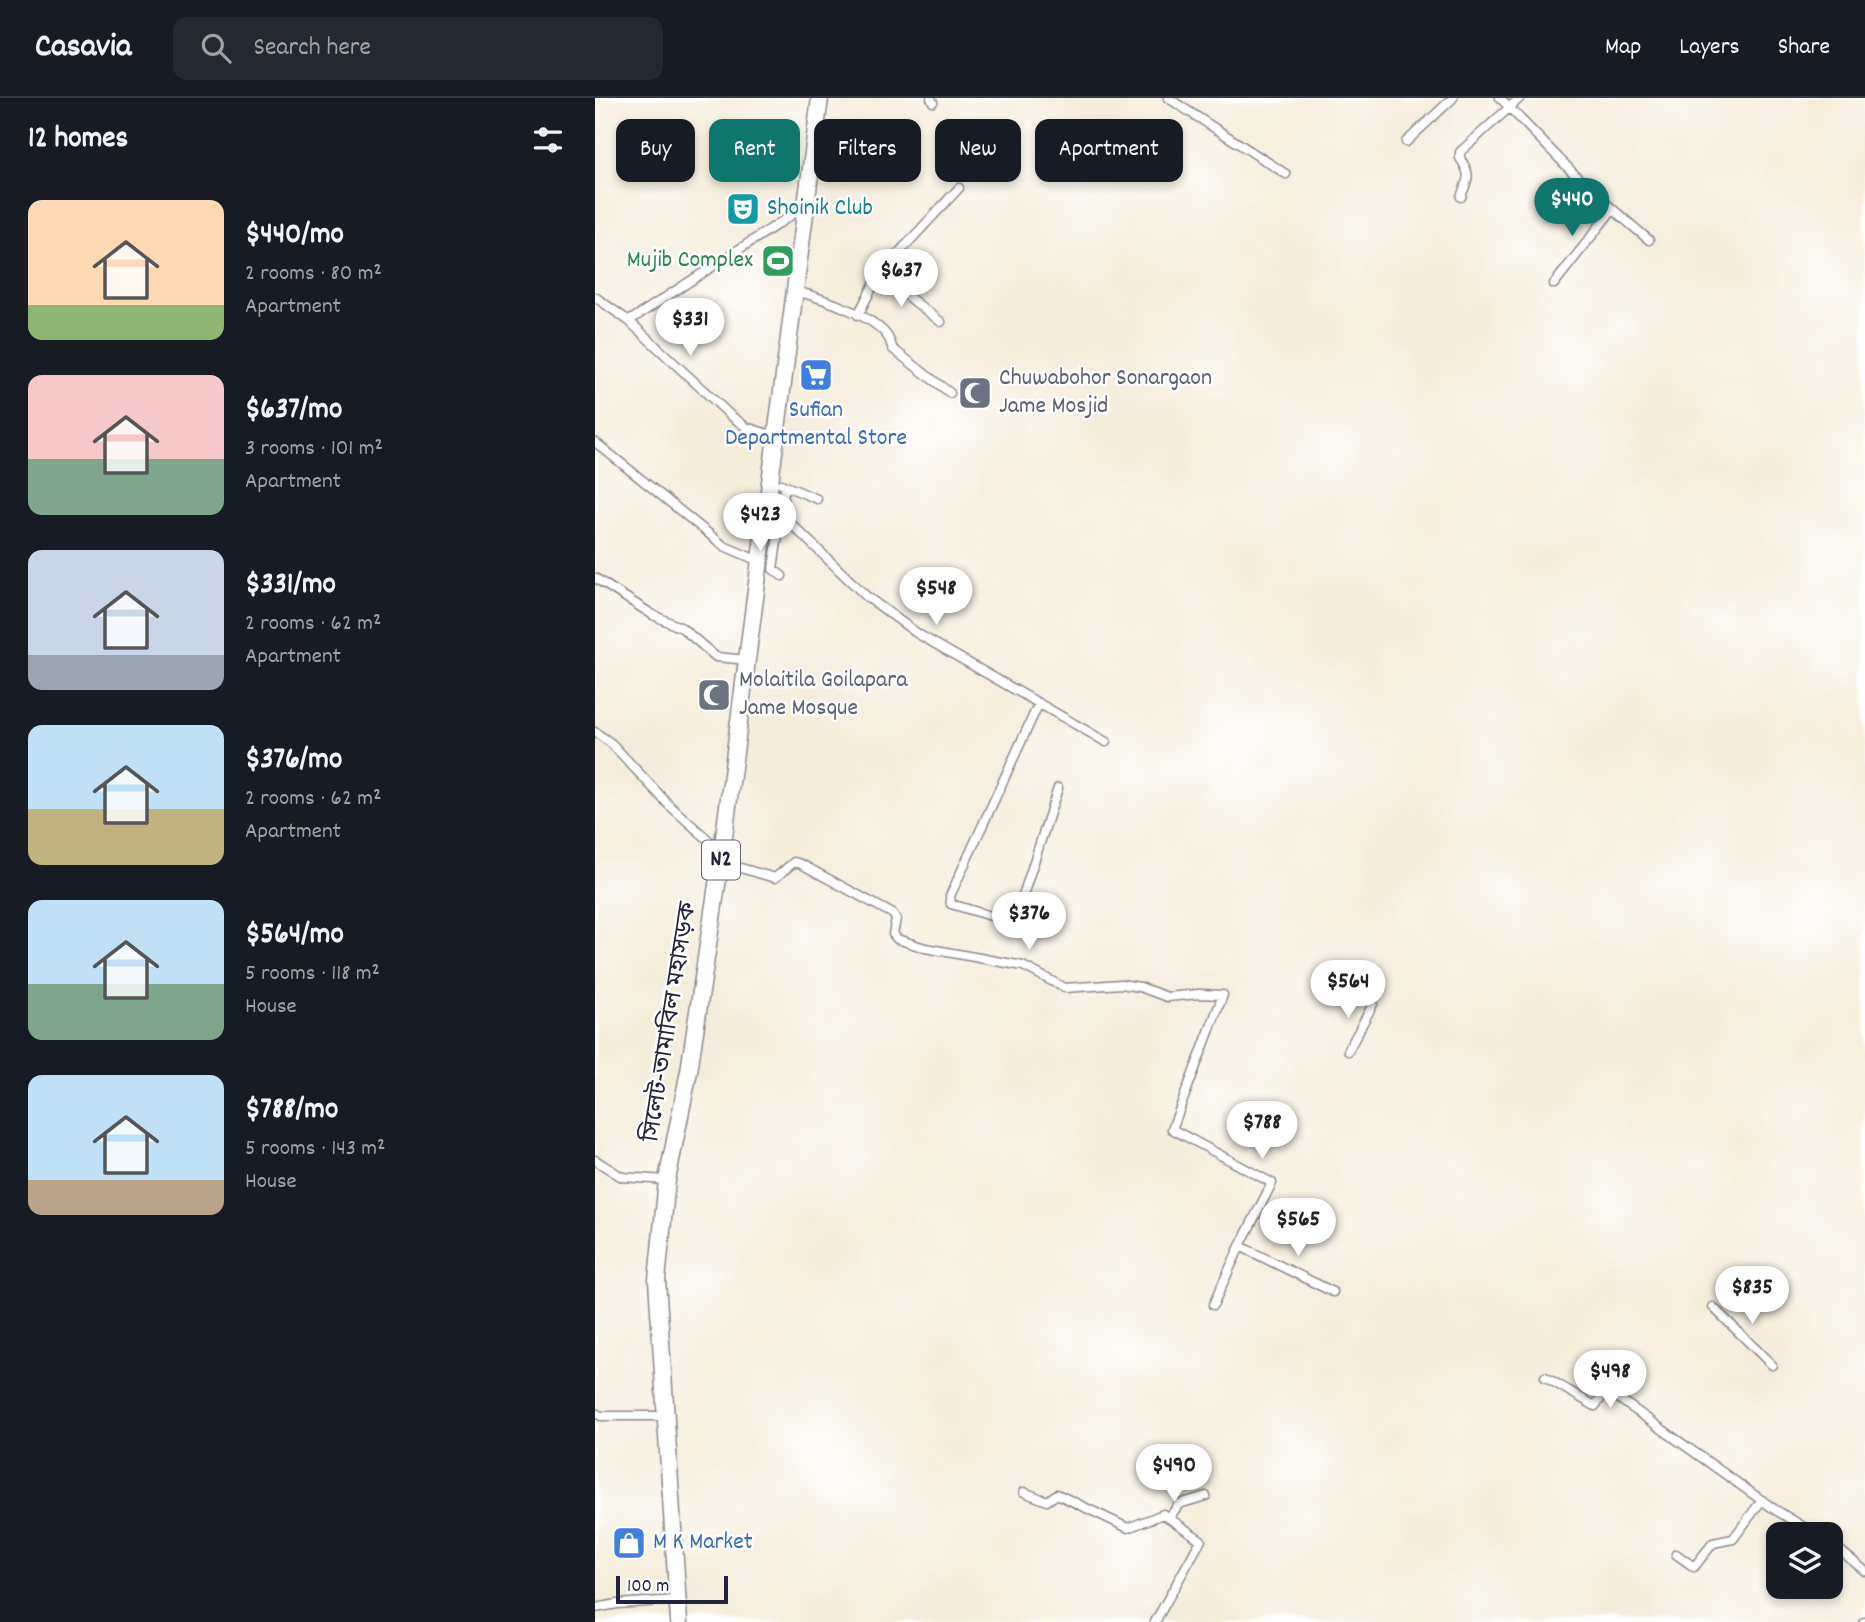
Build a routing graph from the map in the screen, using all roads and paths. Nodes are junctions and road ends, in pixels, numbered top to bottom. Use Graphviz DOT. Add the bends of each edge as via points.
graph roads {
  1 [pos="820,98"];
  2 [pos="1168,98"];
  3 [pos="1453,98"];
  4 [pos="1500,98"];
  5 [pos="1520,98"];
  6 [pos="1509,108"];
  7 [pos="1406,142"];
  8 [pos="1286,174"];
  9 [pos="959,188"];
  10 [pos="1461,197"];
  11 [pos="807,205"];
  12 [pos="1612,210"];
  13 [pos="1649,240"];
  14 [pos="879,274"];
  15 [pos="1554,284"];
  16 [pos="796,291"];
  17 [pos="595,297"];
  18 [pos="858,315"];
  19 [pos="629,321"];
  20 [pos="940,323"];
  21 [pos="950,393"];
  22 [pos="778,437"];
  23 [pos="595,442"];
  24 [pos="778,483"];
  25 [pos="817,499"];
  26 [pos="781,514"];
  27 [pos="759,561"];
  28 [pos="782,576"];
  29 [pos="595,578"];
  30 [pos="748,660"];
  31 [pos="1039,704"];
  32 [pos="595,732"];
  33 [pos="1106,742"];
  34 [pos="1058,788"];
  35 [pos="721,857"];
  36 [pos="1373,1004"];
  37 [pos="1348,1051"];
  38 [pos="595,1160"];
  39 [pos="667,1180"];
  40 [pos="1240,1246"];
  41 [pos="1333,1292"];
  42 [pos="1213,1305"];
  43 [pos="1713,1307"];
  44 [pos="1772,1365"];
  45 [pos="1545,1377"];
  46 [pos="595,1413"];
  47 [pos="665,1416"];
  48 [pos="1024,1492"];
  49 [pos="1206,1496"];
  50 [pos="1762,1500"];
  51 [pos="1169,1518"];
  52 [pos="1797,1522"];
  53 [pos="1843,1553"];
  54 [pos="1676,1554"];
  55 [pos="1865,1571"];
  56 [pos="677,1600"];
  57 [pos="595,1608"];
  58 [pos="679,1622"];
  59 [pos="1155,1622"];
  1 -- 11 [label="highway, সিলেট-তামাবিল মহাসড়ক / N2"];
  2 -- 8 [label="street"];
  3 -- 7 [label="street"];
  4 -- 6 [label="street"];
  5 -- 6 [label="street"];
  6 -- 10 [label="street" via="1460,152 1469,170"];
  6 -- 12 [label="street"];
  9 -- 14 [label="street"];
  11 -- 16 [label="highway, সিলেট-তামাবিল মহাসড়ক / N2"];
  11 -- 19 [label="street"];
  12 -- 13 [label="street"];
  12 -- 15 [label="street"];
  14 -- 18 [label="street"];
  14 -- 20 [label="street"];
  16 -- 18 [label="street"];
  16 -- 22 [label="highway, সিলেট-তামাবিল মহাসড়ক / N2"];
  17 -- 19 [label="street"];
  18 -- 21 [label="street"];
  19 -- 22 [label="street" via="730,415"];
  22 -- 24 [label="highway, সিলেট-তামাবিল মহাসড়ক / N2"];
  23 -- 27 [label="street" via="725,546"];
  24 -- 25 [label="street"];
  24 -- 26 [label="street"];
  24 -- 27 [label="highway, সিলেট-তামাবিল মহাসড়ক / N2"];
  26 -- 28 [label="street" via="773,569"];
  26 -- 31 [label="street" via="866,596 918,634"];
  27 -- 30 [label="highway, সিলেট-তামাবিল মহাসড়ক / N2"];
  29 -- 30 [label="street" via="682,628 716,657"];
  30 -- 35 [label="highway, সিলেট-তামাবিল মহাসড়ক / N2"];
  31 -- 33 [label="street"];
  31 -- 34 [label="street" via="950,896 951,904 1014,923"];
  32 -- 35 [label="street"];
  35 -- 39 [label="highway, সিলেট-তামাবিল মহাসড়ক / N2" via="689,1072"];
  35 -- 40 [label="street" via="775,878 794,862 800,864 893,914 897,939 1023,966 1065,988 1121,984 1167,997 1223,995 1172,1129 1272,1183"];
  36 -- 37 [label="street"];
  38 -- 39 [label="street" via="622,1177"];
  39 -- 47 [label="highway, সিলেট-তামাবিল মহাসড়ক / N2" via="657,1280"];
  40 -- 41 [label="street"];
  40 -- 42 [label="street"];
  43 -- 44 [label="street"];
  45 -- 50 [label="street" via="1595,1406 1607,1390"];
  46 -- 47 [label="street"];
  47 -- 56 [label="highway, সিলেট-তামাবিল মহাসড়ক / N2"];
  48 -- 51 [label="street" via="1047,1502 1057,1493 1128,1528 1163,1514"];
  49 -- 51 [label="street" via="1179,1504"];
  50 -- 52 [label="street"];
  50 -- 54 [label="street" via="1733,1539 1713,1543 1694,1567"];
  51 -- 59 [label="street" via="1201,1540"];
  53 -- 55 [label="street"];
  56 -- 57 [label="street"];
  56 -- 58 [label="highway, সিলেট-তামাবিল মহাসড়ক / N2"];
}
